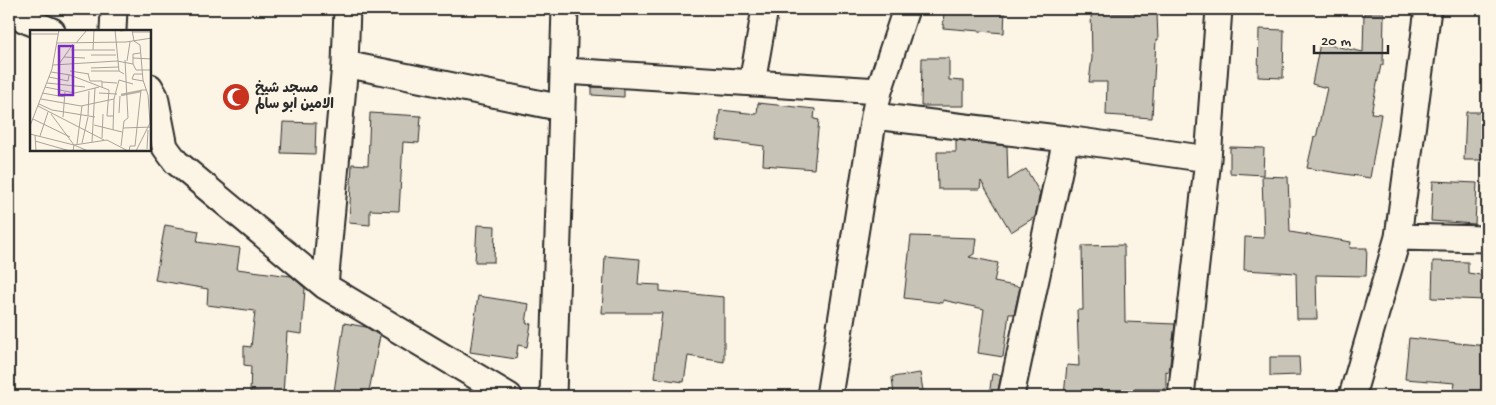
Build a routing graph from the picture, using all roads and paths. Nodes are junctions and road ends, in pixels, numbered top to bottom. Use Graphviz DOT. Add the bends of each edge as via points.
graph roads {
  1 [pos="114,9"];
  2 [pos="347,9"];
  3 [pos="565,9"];
  4 [pos="765,9"];
  5 [pos="906,9"];
  6 [pos="1219,9"];
  7 [pos="1428,9"];
  8 [pos="9,13"];
  9 [pos="50,30"];
  10 [pos="113,30"];
  11 [pos="345,64"];
  12 [pos="564,71"];
  13 [pos="752,83"];
  14 [pos="151,90"];
  15 [pos="879,91"];
  16 [pos="562,108"];
  17 [pos="874,116"];
  18 [pos="1066,139"];
  19 [pos="1208,160"];
  20 [pos="1398,237"];
  21 [pos="1487,239"];
  22 [pos="325,286"];
  23 [pos="509,396"];
  24 [pos="553,396"];
  25 [pos="829,396"];
  26 [pos="1011,396"];
  27 [pos="1181,396"];
  28 [pos="1352,396"];
  1 -- 10 [label="street"];
  2 -- 11 [label="street"];
  3 -- 12 [label="street"];
  4 -- 13 [label="street"];
  5 -- 15 [label="street"];
  6 -- 19 [label="street"];
  7 -- 20 [label="street"];
  8 -- 9 [label="street"];
  11 -- 16 [label="street"];
  11 -- 22 [label="street"];
  12 -- 13 [label="street"];
  12 -- 16 [label="street"];
  13 -- 15 [label="street"];
  14 -- 22 [label="street" via="165,147 176,162"];
  15 -- 17 [label="street"];
  16 -- 24 [label="street"];
  17 -- 18 [label="street"];
  17 -- 25 [label="street"];
  18 -- 19 [label="street"];
  18 -- 26 [label="street"];
  19 -- 27 [label="street"];
  20 -- 21 [label="street"];
  20 -- 28 [label="street"];
  22 -- 23 [label="street"];
}
